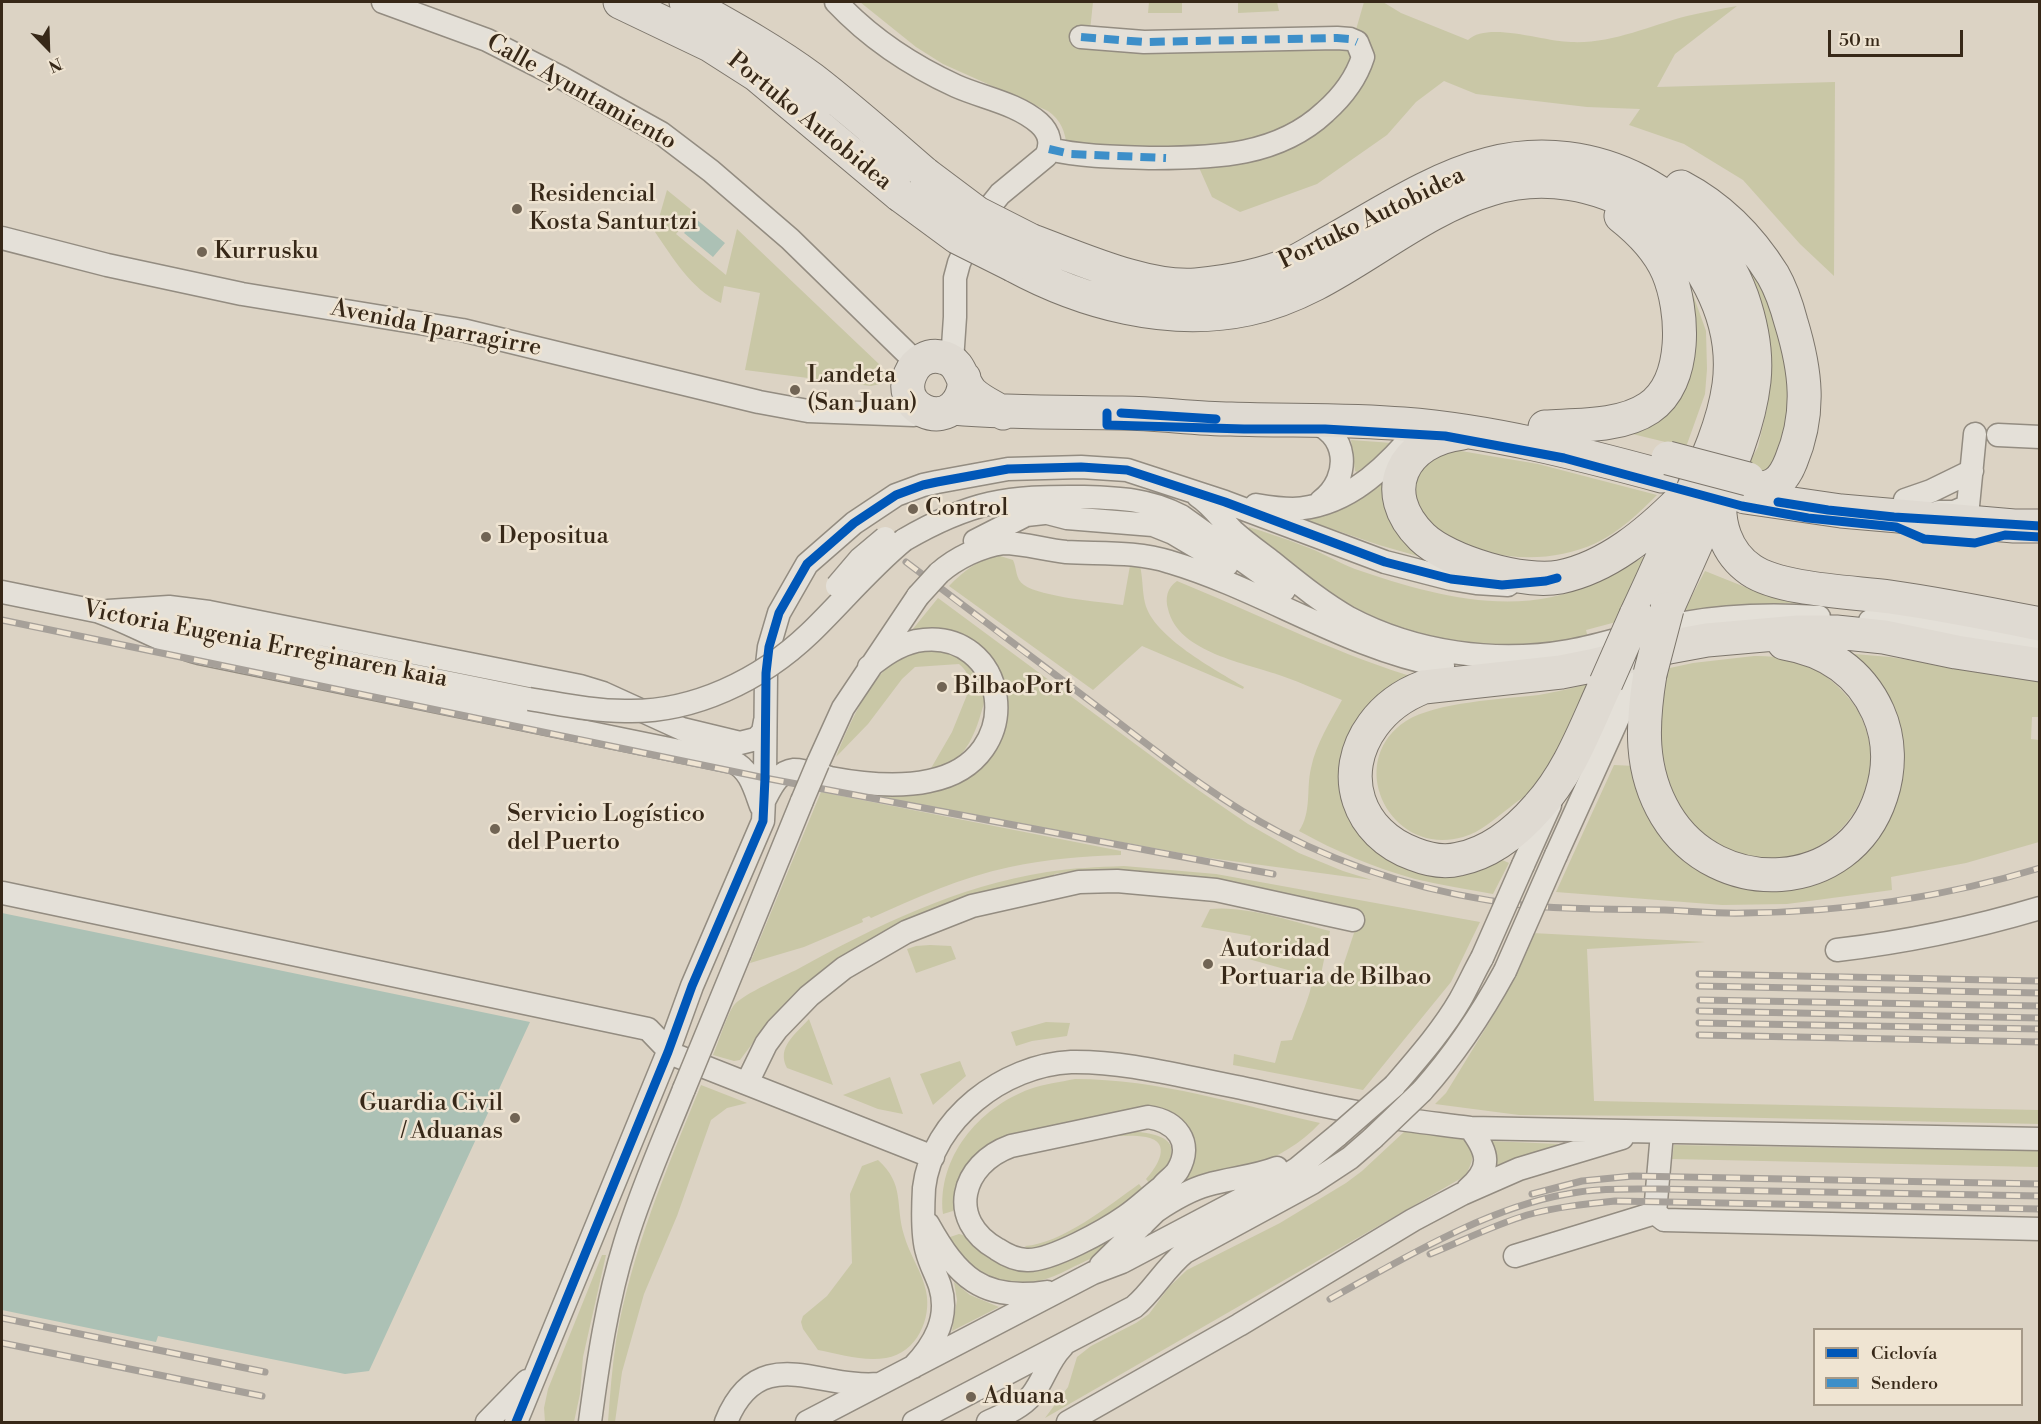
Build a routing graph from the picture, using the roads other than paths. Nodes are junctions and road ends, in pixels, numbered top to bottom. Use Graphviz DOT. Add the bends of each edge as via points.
graph roads {
  1 [pos="383,2"];
  2 [pos="620,2"];
  3 [pos="686,2"];
  4 [pos="836,2"];
  5 [pos="1081,37"];
  6 [pos="1049,149"];
  7 [pos="1571,158"];
  8 [pos="1543,182"];
  9 [pos="2,238"];
  10 [pos="1022,253"];
  11 [pos="958,369"];
  12 [pos="912,372"];
  13 [pos="939,410"];
  14 [pos="870,413"];
  15 [pos="1003,413"];
  16 [pos="1121,413"];
  17 [pos="1304,420"];
  18 [pos="1536,425"];
  19 [pos="1423,426"];
  20 [pos="1477,433"];
  21 [pos="2040,437"];
  22 [pos="1800,439"];
  23 [pos="1665,467"];
  24 [pos="1972,471"];
  25 [pos="1738,486"];
  26 [pos="1208,499"];
  27 [pos="1905,500"];
  28 [pos="1822,501"];
  29 [pos="1314,505"];
  30 [pos="1968,506"];
  31 [pos="971,508"];
  32 [pos="2040,511"];
  33 [pos="1051,514"];
  34 [pos="1007,525"];
  35 [pos="2040,526"];
  36 [pos="900,535"];
  37 [pos="1051,550"];
  38 [pos="943,569"];
  39 [pos="1557,578"];
  40 [pos="6,595"];
  41 [pos="94,610"];
  42 [pos="1652,612"];
  43 [pos="1319,624"];
  44 [pos="2040,624"];
  45 [pos="1740,636"];
  46 [pos="2040,641"];
  47 [pos="1365,644"];
  48 [pos="2040,665"];
  49 [pos="868,667"];
  50 [pos="1644,674"];
  51 [pos="1529,676"];
  52 [pos="765,721"];
  53 [pos="735,742"];
  54 [pos="765,755"];
  55 [pos="1570,762"];
  56 [pos="808,766"];
  57 [pos="764,808"];
  58 [pos="3,893"];
  59 [pos="2040,908"];
  60 [pos="1353,920"];
  61 [pos="1837,950"];
  62 [pos="668,1052"];
  63 [pos="747,1083"];
  64 [pos="1470,1128"];
  65 [pos="1651,1132"];
  66 [pos="2040,1139"];
  67 [pos="1331,1140"];
  68 [pos="933,1157"];
  69 [pos="1462,1194"];
  70 [pos="1150,1208"];
  71 [pos="1655,1213"];
  72 [pos="924,1217"];
  73 [pos="2040,1228"];
  74 [pos="1515,1256"];
  75 [pos="1093,1273"];
  76 [pos="1062,1289"];
  77 [pos="1077,1336"];
  78 [pos="540,1365"];
  79 [pos="913,1367"];
  80 [pos="880,1384"];
  81 [pos="487,1422"];
  82 [pos="516,1422"];
  83 [pos="590,1422"];
  84 [pos="726,1422"];
  85 [pos="807,1422"];
  86 [pos="914,1422"];
  87 [pos="988,1422"];
  88 [pos="1068,1422"];
  1 -- 12 [label="street, Calle Ayuntamiento" via="487,40 670,139 790,239"];
  2 -- 10 [label="highway, Portuko Autobidea, bridge" via="710,45 757,75 900,195 957,237"];
  3 -- 10 [label="highway, Portuko Autobidea, bridge" via="810,78"];
  4 -- 6 [label="street" via="870,35 913,64 1039,123 1047,132"];
  5 -- 6 [label="street" via="1144,42 1337,38 1357,42 1363,57 1346,91 1315,122 1280,142 1256,150 1231,155 1127,158"];
  6 -- 11 [label="street" via="1040,162 1000,194 976,224 959,263 955,278"];
  7 -- 10 [label="highway, Portuko Autobidea" via="1516,158 1467,171 1291,263 1243,278 1193,285 1140,279"];
  7 -- 22 [label="highway" via="1626,163 1655,172 1728,218 1755,249 1774,277 1801,354 1805,389"];
  7 -- 25 [label="highway, Portuko Autobidea" via="1628,175 1672,201 1715,244 1737,284 1749,315 1755,376"];
  8 -- 10 [label="highway, Portuko Autobidea" via="1472,195 1293,295 1248,309 1160,313 1126,307 1039,279"];
  8 -- 18 [label="highway" via="1569,188 1614,211 1657,251 1675,291 1679,341 1668,388 1648,409 1605,423"];
  8 -- 25 [label="highway, Portuko Autobidea" via="1585,186 1633,204 1680,240 1698,264 1711,285 1726,333 1730,380 1714,442"];
  9 -- 14 [label="street, Avenida Iparragirre" via="220,289 462,330 759,402 808,411"];
  11 -- 12 [label="highway" via="943,357 934,356 925,358"];
  11 -- 13 [label="highway" via="963,395"];
  11 -- 15 [label="highway" via="972,393"];
  12 -- 13 [label="highway" via="911,399"];
  12 -- 14 [label="street" via="896,398"];
  13 -- 14 [label="street, Avenida Iparragirre" via="914,415"];
  13 -- 15 [label="highway"];
  15 -- 16 [label="highway"];
  16 -- 17 [label="highway"];
  16 -- 18 [label="highway" via="1232,405 1374,403"];
  17 -- 19 [label="highway"];
  17 -- 29 [label="street" via="1331,434 1339,446 1342,462 1336,486"];
  18 -- 19 [label="highway" via="1443,419"];
  18 -- 23 [label="highway"];
  19 -- 20 [label="highway"];
  19 -- 29 [label="street" via="1366,482 1342,496"];
  20 -- 23 [label="highway" via="1615,464"];
  20 -- 39 [label="highway" via="1431,441 1404,467 1399,492 1410,522 1438,549 1463,560 1522,576"];
  21 -- 24 [label="street" via="1987,434"];
  22 -- 25 [label="highway" via="1788,469"];
  22 -- 28 [label="highway" via="1801,468 1807,484"];
  23 -- 25 [label="highway"];
  24 -- 27 [label="street"];
  24 -- 30 [label="street"];
  25 -- 28 [label="highway"];
  25 -- 39 [label="highway" via="1659,523 1593,566"];
  25 -- 42 [label="highway, Portuko Autobidea"];
  25 -- 44 [label="highway" via="1720,502 1719,515 1725,537 1742,563 1761,576 1798,586"];
  26 -- 29 [label="street" via="1284,509"];
  26 -- 36 [label="street" via="1124,488 1018,487 964,496 934,509"];
  26 -- 39 [label="street" via="1375,558 1451,579 1502,585"];
  26 -- 46 [label="street" via="1233,531 1327,604 1389,636 1445,650 1487,656 1543,655 1681,624 1764,616 1898,623"];
  26 -- 52 [label="street" via="1127,470 1053,467 1008,468 923,485 896,495 867,513 807,564 787,597 772,631"];
  27 -- 28 [label="highway"];
  27 -- 30 [label="highway"];
  28 -- 30 [label="street" via="1954,512"];
  28 -- 35 [label="highway"];
  30 -- 32 [label="highway"];
  31 -- 33 [label="street" via="1016,504"];
  31 -- 34 [label="street"];
  31 -- 36 [label="street"];
  31 -- 47 [label="street" via="1036,497 1117,498 1155,504 1181,516"];
  33 -- 34 [label="street" via="1031,513"];
  33 -- 43 [label="street" via="1137,522 1173,533"];
  34 -- 37 [label="street"];
  34 -- 38 [label="street" via="974,542"];
  36 -- 41 [label="street, Victoria Eugenia Erreginaren kaia, bridge" via="819,623 758,674 686,703 627,711 529,699"];
  37 -- 38 [label="street" via="1003,543 985,547"];
  37 -- 43 [label="street" via="1133,554 1171,562"];
  38 -- 49 [label="street, bridge" via="918,596"];
  40 -- 41 [label="street, Victoria Eugenia Erreginaren kaia"];
  41 -- 53 [label="street" via="175,607 209,612 580,686 682,729"];
  41 -- 57 [label="street" via="198,653 733,762 742,766"];
  42 -- 50 [label="highway, bridge"];
  42 -- 55 [label="highway, Portuko Autobidea, bridge" via="1606,683"];
  43 -- 47 [label="street"];
  45 -- 48 [label="highway" via="1846,633"];
  45 -- 50 [label="highway" via="1798,645 1829,657 1856,678 1880,717 1888,764 1880,802 1861,833 1823,864 1795,874 1756,875 1722,865 1685,840 1660,804 1647,766"];
  45 -- 51 [label="highway, Portuko Autobidea" via="1669,646 1591,666"];
  47 -- 51 [label="street" via="1441,665"];
  49 -- 56 [label="street"];
  49 -- 56 [label="street" via="916,641 939,641 962,648 978,660 994,687 998,709 990,739 974,758 953,773 920,783 866,783 829,777"];
  50 -- 77 [label="street, bridge" via="1505,971 1482,1014 1422,1091 1350,1158 1185,1252 1134,1306"];
  51 -- 55 [label="highway, Portuko Autobidea" via="1435,685 1394,702 1377,719 1356,761 1355,782 1364,812 1376,830 1395,846 1435,860 1460,859 1491,846 1527,819"];
  52 -- 53 [label="street" via="763,732 756,739"];
  52 -- 54 [label="street"];
  53 -- 54 [label="street"];
  54 -- 56 [label="street"];
  54 -- 57 [label="street"];
  55 -- 67 [label="street, bridge" via="1459,1001 1427,1048 1394,1086"];
  56 -- 57 [label="street" via="778,777"];
  56 -- 83 [label="street, bridge" via="802,801 638,1204 606,1323"];
  57 -- 62 [label="street"];
  58 -- 62 [label="street" via="648,1029"];
  59 -- 61 [label="street" via="1929,936"];
  60 -- 63 [label="street" via="1216,890 1117,881 1079,882 972,906 906,932 844,968 777,1029"];
  62 -- 63 [label="street"];
  62 -- 78 [label="street"];
  63 -- 68 [label="street"];
  64 -- 65 [label="street"];
  64 -- 68 [label="street" via="1379,1116 1133,1067 1071,1062 1035,1068 987,1092 958,1116"];
  64 -- 69 [label="street" via="1484,1148 1485,1164 1483,1173"];
  65 -- 66 [label="street"];
  65 -- 69 [label="street" via="1519,1169"];
  65 -- 71 [label="street"];
  67 -- 70 [label="street" via="1261,1174 1207,1185"];
  67 -- 75 [label="street" via="1287,1175 1122,1262"];
  68 -- 72 [label="street" via="924,1191"];
  69 -- 88 [label="street"];
  70 -- 70 [label="street" via="1052,1255 1027,1260 1007,1255 977,1235 967,1218 966,1201 971,1179 1000,1150 1148,1117 1173,1126 1184,1145 1179,1168"];
  70 -- 75 [label="street"];
  71 -- 73 [label="street" via="1664,1220"];
  71 -- 74 [label="street"];
  72 -- 76 [label="street" via="953,1265 976,1282 1013,1295"];
  72 -- 79 [label="street" via="926,1249 944,1305 939,1331"];
  75 -- 76 [label="street"];
  76 -- 79 [label="street"];
  77 -- 86 [label="street"];
  77 -- 87 [label="street" via="1052,1357 1024,1403"];
  78 -- 81 [label="street"];
  78 -- 82 [label="street"];
  79 -- 80 [label="street"];
  80 -- 84 [label="street" via="781,1374 744,1393"];
  80 -- 85 [label="street"];
}
